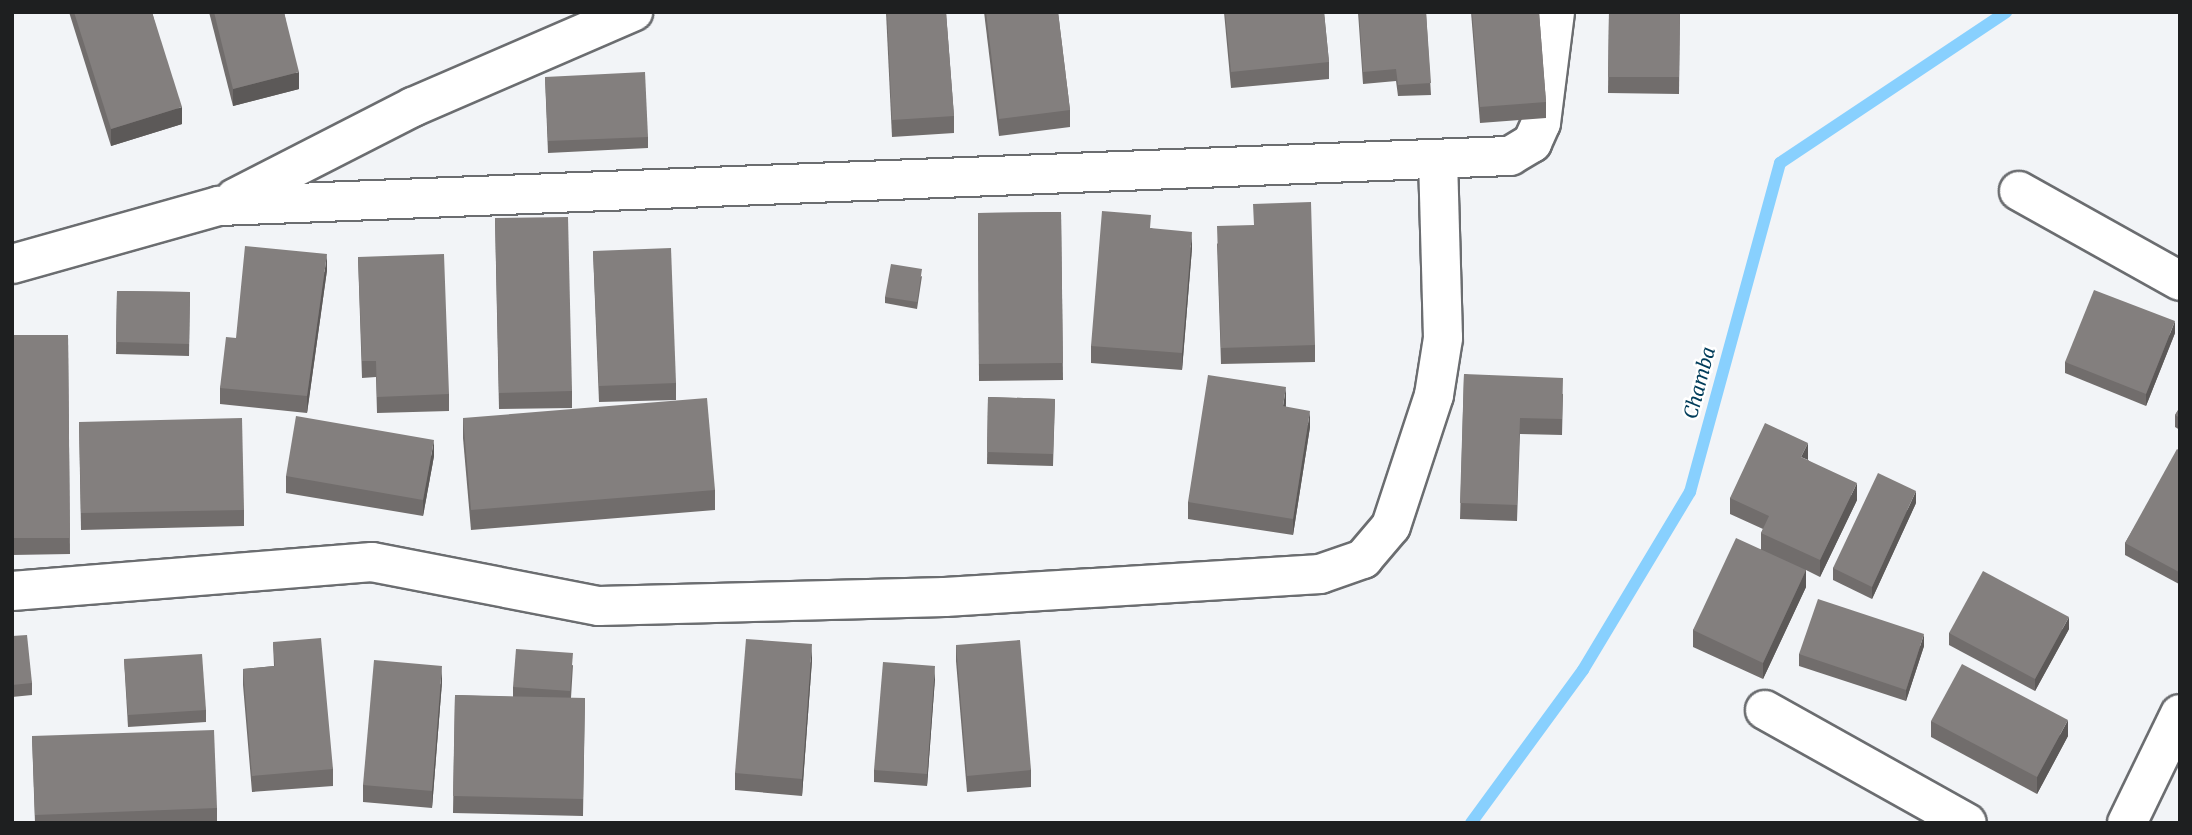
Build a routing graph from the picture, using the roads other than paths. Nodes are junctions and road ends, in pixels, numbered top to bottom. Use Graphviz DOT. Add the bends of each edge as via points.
graph roads {
  1 [pos="632,12"];
  2 [pos="1555,12"];
  3 [pos="1438,162"];
  4 [pos="2019,191"];
  5 [pos="219,206"];
  6 [pos="12,264"];
  7 [pos="2180,281"];
  8 [pos="12,591"];
  9 [pos="1765,710"];
  10 [pos="2180,714"];
  11 [pos="1967,823"];
  12 [pos="2127,823"];
  1 -- 5 [label="street" via="413,107"];
  2 -- 3 [label="street" via="1541,123 1532,143 1510,156"];
  3 -- 5 [label="street"];
  3 -- 8 [label="street" via="1443,338 1433,395 1391,526 1363,559 1320,574 945,597 599,606 372,562"];
  4 -- 7 [label="street"];
  5 -- 6 [label="street"];
  9 -- 11 [label="street"];
  10 -- 12 [label="street"];
}
